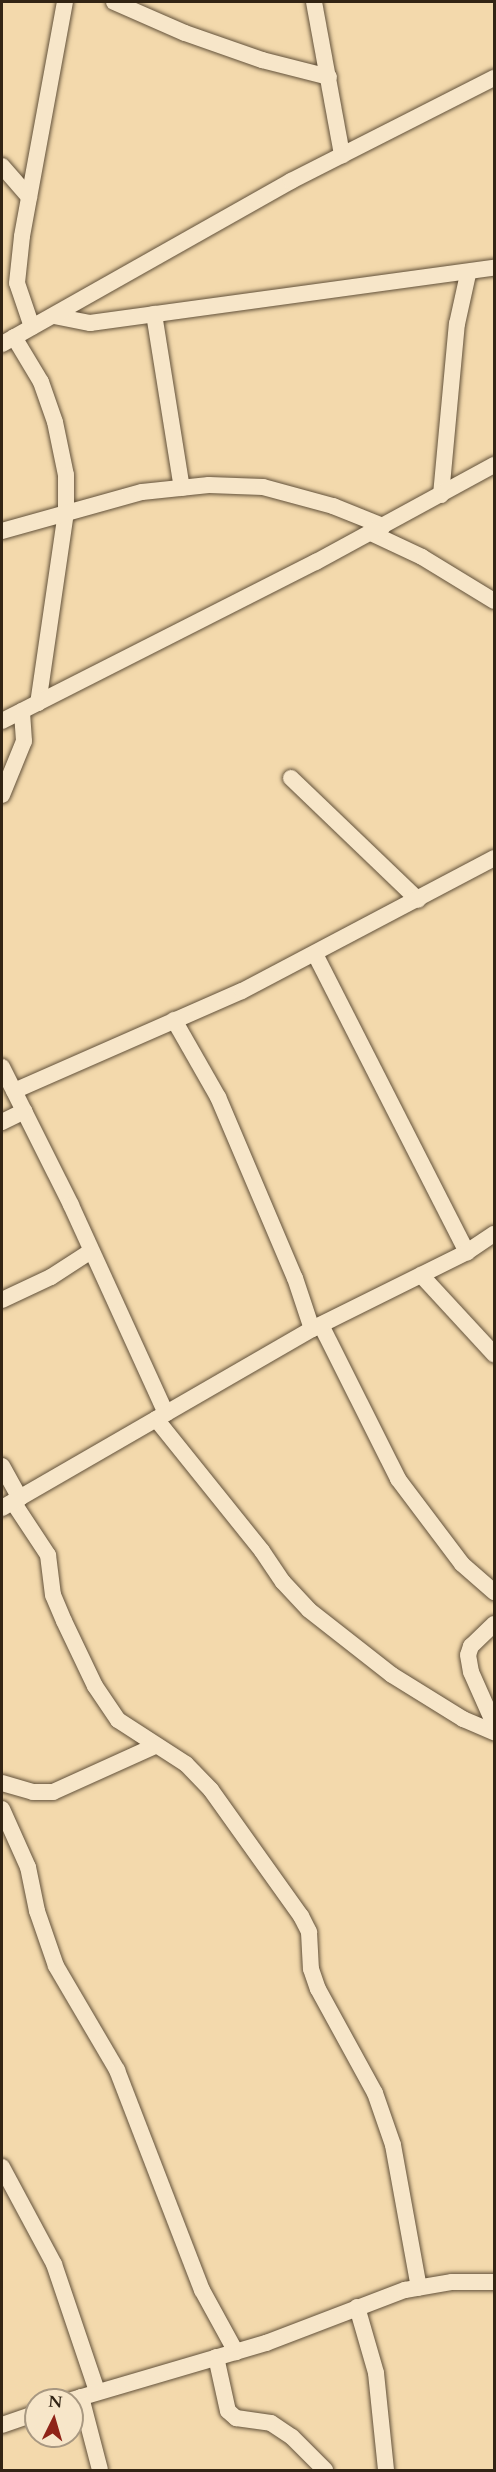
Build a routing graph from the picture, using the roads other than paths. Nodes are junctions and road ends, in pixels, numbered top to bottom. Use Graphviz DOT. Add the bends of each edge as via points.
graph roads {
  1 [pos="65,2"];
  2 [pos="114,2"];
  3 [pos="314,2"];
  4 [pos="329,77"];
  5 [pos="495,78"];
  6 [pos="342,155"];
  7 [pos="2,166"];
  8 [pos="29,197"];
  9 [pos="495,268"];
  10 [pos="468,274"];
  11 [pos="9,284"];
  12 [pos="154,314"];
  13 [pos="54,316"];
  14 [pos="32,327"];
  15 [pos="8,341"];
  16 [pos="495,465"];
  17 [pos="182,488"];
  18 [pos="441,495"];
  19 [pos="66,513"];
  20 [pos="377,530"];
  21 [pos="2,531"];
  22 [pos="495,601"];
  23 [pos="38,703"];
  24 [pos="22,711"];
  25 [pos="2,721"];
  26 [pos="291,778"];
  27 [pos="2,795"];
  28 [pos="495,858"];
  29 [pos="418,900"];
  30 [pos="315,954"];
  31 [pos="174,1020"];
  32 [pos="2,1067"];
  33 [pos="14,1091"];
  34 [pos="25,1111"];
  35 [pos="2,1122"];
  36 [pos="495,1234"];
  37 [pos="91,1251"];
  38 [pos="467,1252"];
  39 [pos="421,1275"];
  40 [pos="2,1300"];
  41 [pos="317,1327"];
  42 [pos="495,1354"];
  43 [pos="161,1416"];
  44 [pos="2,1466"];
  45 [pos="11,1502"];
  46 [pos="495,1592"];
  47 [pos="495,1624"];
  48 [pos="495,1724"];
  49 [pos="495,1732"];
  50 [pos="155,1746"];
  51 [pos="2,1783"];
  52 [pos="2,1809"];
  53 [pos="2,2167"];
  54 [pos="495,2282"];
  55 [pos="419,2288"];
  56 [pos="357,2307"];
  57 [pos="236,2352"];
  58 [pos="216,2357"];
  59 [pos="97,2391"];
  60 [pos="84,2395"];
  61 [pos="24,2417"];
  62 [pos="84,2422"];
  63 [pos="2,2425"];
  64 [pos="100,2470"];
  65 [pos="325,2470"];
  66 [pos="386,2470"];
  1 -- 8 [label="street"];
  2 -- 4 [label="street" via="196,37"];
  3 -- 4 [label="street"];
  4 -- 6 [label="street"];
  5 -- 6 [label="street"];
  6 -- 13 [label="street" via="96,289"];
  7 -- 8 [label="street"];
  8 -- 11 [label="street"];
  9 -- 10 [label="street"];
  10 -- 12 [label="street"];
  10 -- 18 [label="street" via="457,324"];
  11 -- 14 [label="street"];
  12 -- 13 [label="street" via="90,323"];
  12 -- 17 [label="street"];
  13 -- 14 [label="street"];
  14 -- 15 [label="street"];
  15 -- 19 [label="street" via="41,382 55,422 66,475"];
  16 -- 18 [label="street"];
  17 -- 19 [label="street" via="142,492"];
  17 -- 20 [label="street" via="263,487 333,506"];
  18 -- 20 [label="street"];
  19 -- 21 [label="street"];
  19 -- 23 [label="street"];
  20 -- 22 [label="street"];
  20 -- 23 [label="street"];
  23 -- 24 [label="street"];
  24 -- 25 [label="street"];
  24 -- 27 [label="street" via="24,741"];
  26 -- 29 [label="street"];
  28 -- 29 [label="street"];
  29 -- 30 [label="street"];
  30 -- 31 [label="street"];
  30 -- 38 [label="street"];
  31 -- 33 [label="street"];
  31 -- 41 [label="street" via="218,1097"];
  32 -- 33 [label="street"];
  33 -- 34 [label="street"];
  34 -- 35 [label="street"];
  34 -- 37 [label="street"];
  36 -- 38 [label="street"];
  37 -- 40 [label="street" via="51,1277"];
  37 -- 43 [label="street"];
  38 -- 39 [label="street"];
  39 -- 41 [label="street"];
  39 -- 42 [label="street"];
  41 -- 43 [label="street"];
  41 -- 46 [label="street" via="398,1479 462,1564"];
  43 -- 45 [label="street"];
  43 -- 49 [label="street" via="283,1582 309,1610 392,1675 463,1719"];
  44 -- 45 [label="street"];
  45 -- 50 [label="street" via="48,1556 54,1594 95,1686 118,1720"];
  47 -- 48 [label="street" via="471,1646 468,1655 471,1672"];
  50 -- 51 [label="street" via="52,1792 33,1792"];
  50 -- 55 [label="street" via="186,1764 211,1790 249,1838 309,1932 311,1969 318,1989 375,2093 393,2145"];
  52 -- 57 [label="street" via="28,1867 37,1911 56,1966 117,2070 202,2290"];
  53 -- 59 [label="street" via="54,2264"];
  54 -- 55 [label="street" via="452,2282"];
  55 -- 56 [label="street"];
  56 -- 57 [label="street"];
  56 -- 66 [label="street" via="376,2373"];
  57 -- 58 [label="street"];
  58 -- 59 [label="street"];
  58 -- 65 [label="street" via="228,2411 236,2418 271,2423"];
  59 -- 60 [label="street"];
  61 -- 63 [label="street"];
  62 -- 64 [label="street"];
}
